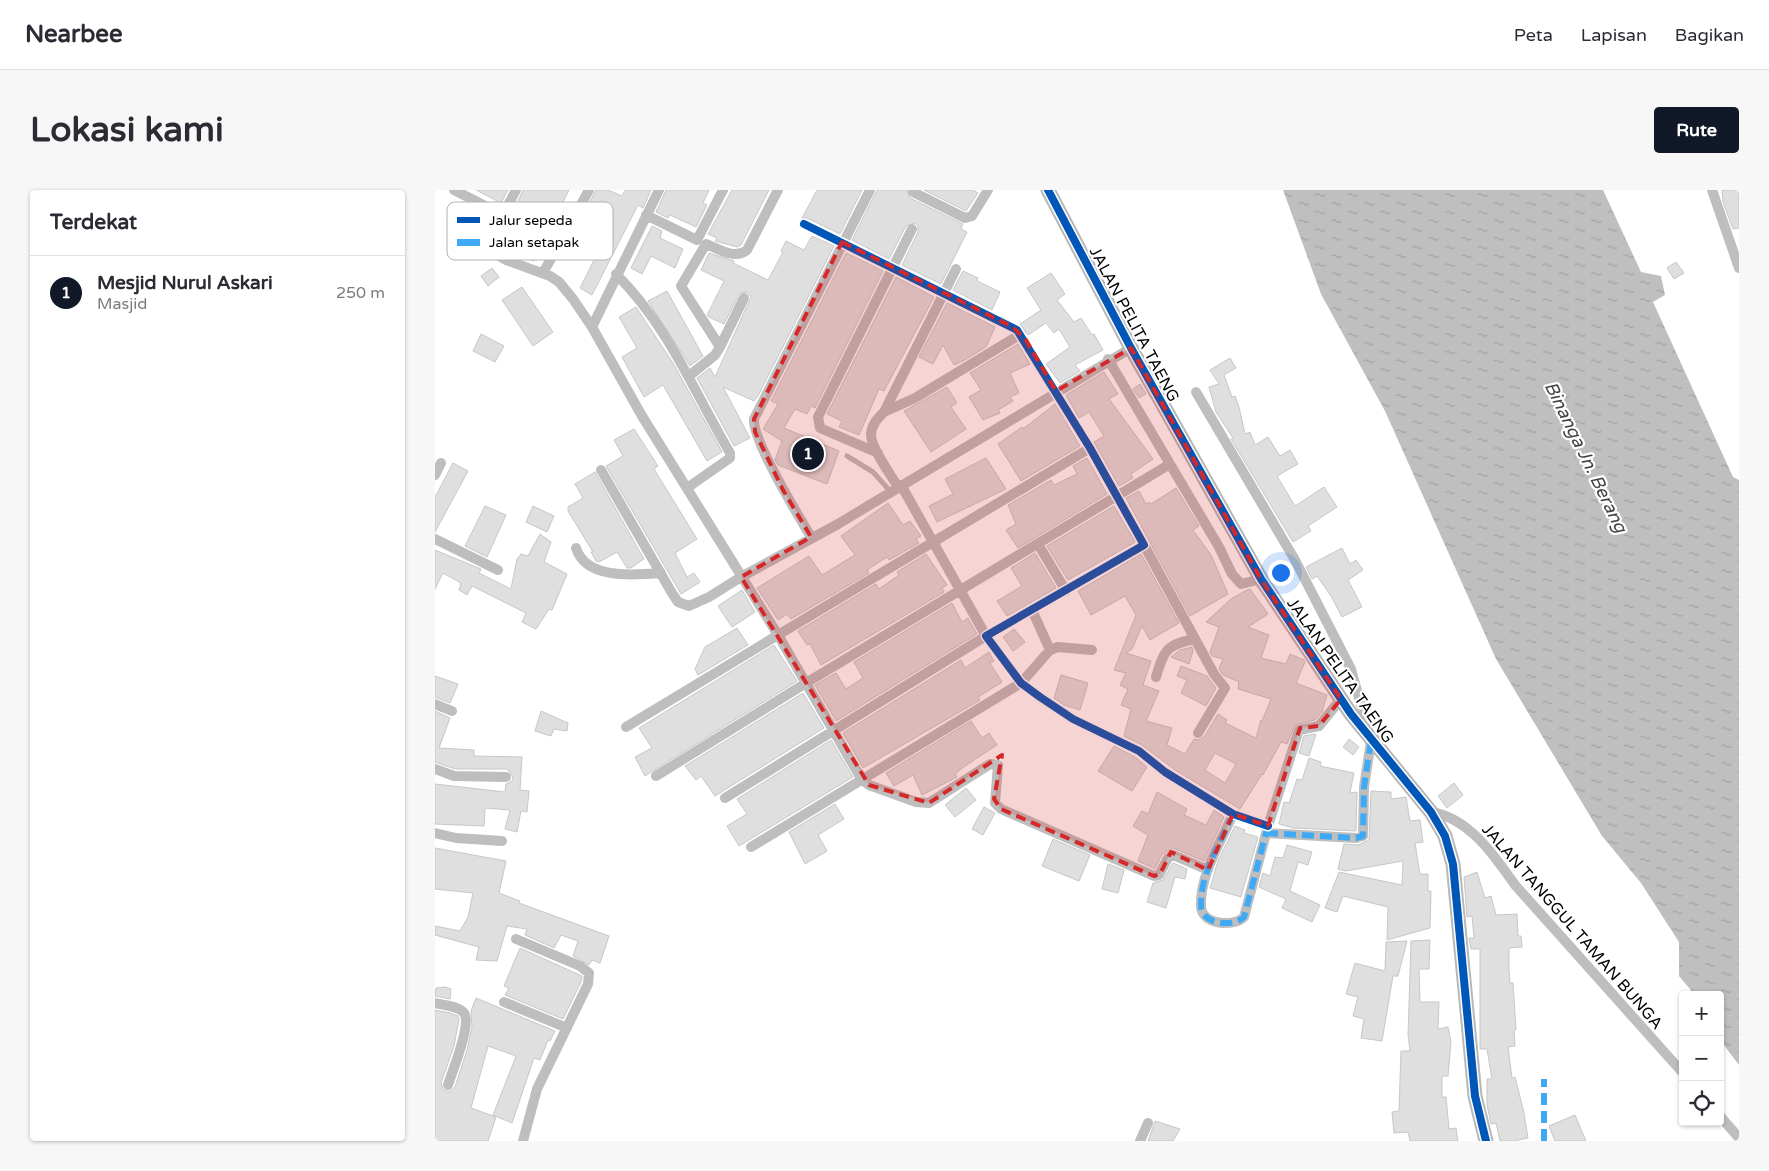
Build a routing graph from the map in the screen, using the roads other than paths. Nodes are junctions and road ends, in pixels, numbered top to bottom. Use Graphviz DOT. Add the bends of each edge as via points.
graph roads {
  1 [pos="454,190"];
  2 [pos="516,190"];
  3 [pos="589,190"];
  4 [pos="659,190"];
  5 [pos="723,190"];
  6 [pos="778,190"];
  7 [pos="870,190"];
  8 [pos="934,190"];
  9 [pos="988,190"];
  10 [pos="1048,190"];
  11 [pos="1712,190"];
  12 [pos="913,192"];
  13 [pos="928,200"];
  14 [pos="478,202"];
  15 [pos="510,202"];
  16 [pos="582,202"];
  17 [pos="646,214"];
  18 [pos="804,224"];
  19 [pos="912,228"];
  20 [pos="842,242"];
  21 [pos="507,260"];
  22 [pos="550,260"];
  23 [pos="894,268"];
  24 [pos="1739,268"];
  25 [pos="956,269"];
  26 [pos="543,273"];
  27 [pos="616,274"];
  28 [pos="943,294"];
  29 [pos="745,298"];
  30 [pos="591,327"];
  31 [pos="1021,334"];
  32 [pos="720,347"];
  33 [pos="1131,348"];
  34 [pos="1109,359"];
  35 [pos="689,376"];
  36 [pos="1056,391"];
  37 [pos="1197,392"];
  38 [pos="884,412"];
  39 [pos="1090,448"];
  40 [pos="878,452"];
  41 [pos="847,456"];
  42 [pos="441,463"];
  43 [pos="1170,464"];
  44 [pos="601,470"];
  45 [pos="435,474"];
  46 [pos="687,488"];
  47 [pos="896,488"];
  48 [pos="1117,497"];
  49 [pos="811,537"];
  50 [pos="435,539"];
  51 [pos="932,541"];
  52 [pos="1039,544"];
  53 [pos="1144,545"];
  54 [pos="576,548"];
  55 [pos="498,570"];
  56 [pos="661,573"];
  57 [pos="741,577"];
  58 [pos="1261,579"];
  59 [pos="1066,590"];
  60 [pos="960,591"];
  61 [pos="1032,610"];
  62 [pos="778,634"];
  63 [pos="987,636"];
  64 [pos="1194,638"];
  65 [pos="1050,650"];
  66 [pos="1092,650"];
  67 [pos="1155,677"];
  68 [pos="806,682"];
  69 [pos="1021,682"];
  70 [pos="1341,699"];
  71 [pos="435,704"];
  72 [pos="452,711"];
  73 [pos="626,726"];
  74 [pos="832,731"];
  75 [pos="1198,733"];
  76 [pos="1371,741"];
  77 [pos="435,768"];
  78 [pos="656,776"];
  79 [pos="506,777"];
  80 [pos="862,780"];
  81 [pos="725,798"];
  82 [pos="1431,812"];
  83 [pos="1233,814"];
  84 [pos="1267,830"];
  85 [pos="435,833"];
  86 [pos="502,841"];
  87 [pos="751,846"];
  88 [pos="1208,870"];
  89 [pos="517,939"];
  90 [pos="504,1002"];
  91 [pos="435,1003"];
  92 [pos="567,1028"];
  93 [pos="1679,1069"];
  94 [pos="448,1085"];
  95 [pos="1724,1121"];
  96 [pos="1148,1124"];
  97 [pos="1739,1138"];
  98 [pos="523,1141"];
  99 [pos="1140,1141"];
  100 [pos="1485,1141"];
  1 -- 14 [label="street"];
  2 -- 15 [label="street"];
  3 -- 16 [label="street"];
  4 -- 17 [label="street"];
  5 -- 17 [label="street" via="697,240"];
  6 -- 32 [label="street" via="747,250 734,255 706,244 681,286"];
  7 -- 20 [label="street"];
  8 -- 13 [label="street"];
  9 -- 13 [label="street" via="972,216 968,217"];
  10 -- 33 [label="street, JALAN PELITA TAENG"];
  11 -- 24 [label="street"];
  12 -- 13 [label="street"];
  17 -- 27 [label="street"];
  18 -- 20 [label="street"];
  19 -- 23 [label="street"];
  20 -- 23 [label="street"];
  20 -- 49 [label="street" via="754,419 755,432 783,490"];
  21 -- 26 [label="street"];
  22 -- 26 [label="street"];
  23 -- 28 [label="street"];
  23 -- 40 [label="street" via="818,417 820,428"];
  25 -- 28 [label="street"];
  26 -- 30 [label="street" via="565,289"];
  27 -- 30 [label="street"];
  27 -- 35 [label="street" via="649,310"];
  28 -- 31 [label="street" via="1006,323"];
  28 -- 38 [label="street"];
  29 -- 32 [label="street"];
  30 -- 46 [label="street"];
  31 -- 36 [label="street"];
  31 -- 38 [label="street" via="915,398"];
  32 -- 35 [label="street" via="715,356"];
  33 -- 34 [label="street"];
  33 -- 58 [label="street, JALAN PELITA TAENG"];
  34 -- 36 [label="street"];
  34 -- 43 [label="street"];
  35 -- 46 [label="street" via="731,457"];
  36 -- 39 [label="street"];
  36 -- 47 [label="street"];
  37 -- 76 [label="street" via="1295,560 1351,669"];
  38 -- 40 [label="street" via="871,432"];
  39 -- 48 [label="street"];
  39 -- 51 [label="street"];
  40 -- 47 [label="street"];
  41 -- 47 [label="lane"];
  42 -- 45 [label="street"];
  43 -- 48 [label="street"];
  43 -- 58 [label="street" via="1235,579 1241,584"];
  44 -- 56 [label="street"];
  46 -- 57 [label="street"];
  47 -- 49 [label="street"];
  47 -- 51 [label="street"];
  48 -- 52 [label="street"];
  48 -- 53 [label="street"];
  49 -- 57 [label="street"];
  50 -- 55 [label="street"];
  51 -- 60 [label="street"];
  51 -- 62 [label="street"];
  52 -- 59 [label="street"];
  52 -- 60 [label="street"];
  53 -- 59 [label="street"];
  53 -- 64 [label="street"];
  54 -- 56 [label="street" via="583,561 599,570 624,574"];
  56 -- 57 [label="street" via="671,593 684,606 709,598"];
  57 -- 62 [label="street"];
  58 -- 70 [label="street, JALAN PELITA TAENG"];
  59 -- 61 [label="street"];
  60 -- 63 [label="street"];
  60 -- 68 [label="street"];
  61 -- 63 [label="street"];
  61 -- 65 [label="street"];
  62 -- 68 [label="street"];
  62 -- 73 [label="street"];
  63 -- 69 [label="street"];
  63 -- 74 [label="street"];
  64 -- 67 [label="street" via="1173,643 1167,648"];
  64 -- 75 [label="street" via="1225,688"];
  65 -- 66 [label="street" via="1058,647"];
  65 -- 69 [label="street"];
  68 -- 74 [label="street"];
  68 -- 78 [label="street"];
  69 -- 80 [label="street"];
  69 -- 83 [label="street" via="1073,719 1139,751 1165,772"];
  70 -- 76 [label="street, JALAN PELITA TAENG"];
  70 -- 84 [label="street" via="1319,726 1299,730"];
  71 -- 72 [label="street"];
  74 -- 80 [label="street"];
  74 -- 81 [label="street"];
  76 -- 82 [label="street, JALAN PELITA TAENG"];
  76 -- 84 [label="street" via="1364,787 1363,836"];
  77 -- 79 [label="street" via="454,776"];
  80 -- 87 [label="street"];
  80 -- 88 [label="street" via="899,797 929,803 995,763 999,770 995,803 1001,809 1154,876 1159,875 1173,854"];
  82 -- 93 [label="street, JALAN TANGGUL TAMAN BUNGA" via="1462,824 1493,854 1515,885"];
  82 -- 100 [label="street, JALAN PELITA TAENG" via="1445,836 1453,864 1475,1096"];
  83 -- 84 [label="street"];
  83 -- 88 [label="street"];
  84 -- 88 [label="street" via="1241,920 1222,923 1201,911 1201,891"];
  85 -- 86 [label="street"];
  89 -- 92 [label="street" via="589,973"];
  90 -- 92 [label="street"];
  91 -- 94 [label="street" via="458,1009 466,1019"];
  92 -- 98 [label="street" via="537,1089"];
  95 -- 97 [label="street"];
  96 -- 99 [label="street"];
}
